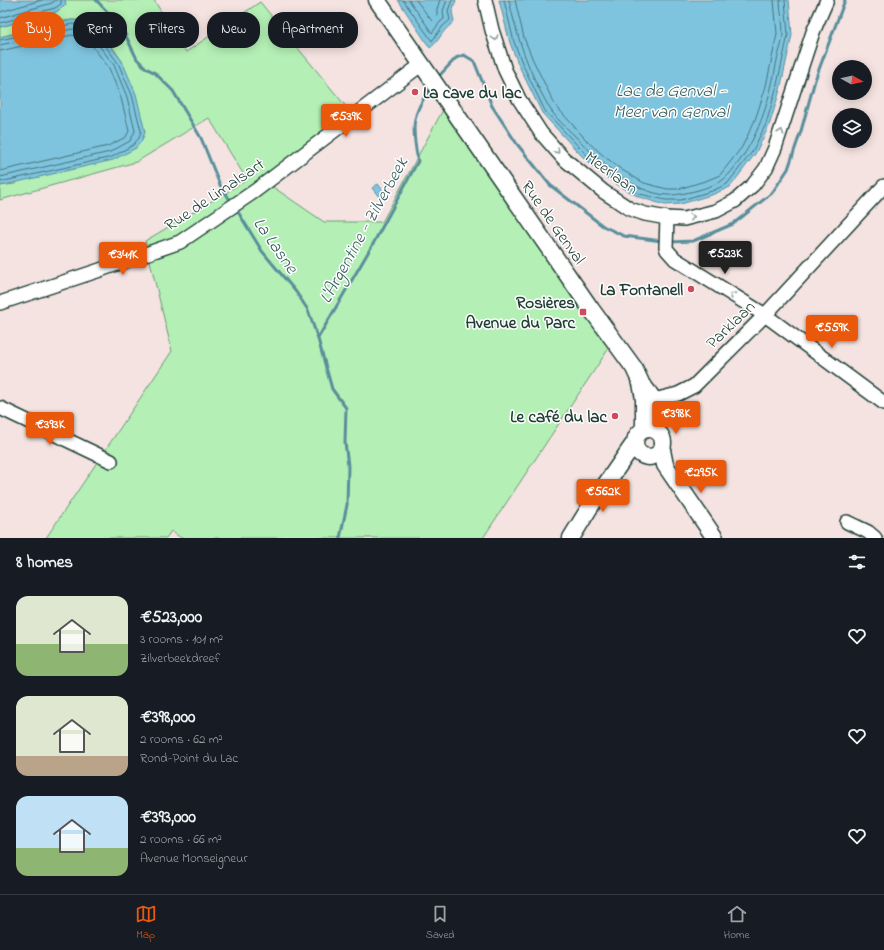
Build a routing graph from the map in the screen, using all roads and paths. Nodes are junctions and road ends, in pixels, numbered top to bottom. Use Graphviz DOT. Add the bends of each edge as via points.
graph roads {
  1 [pos="377,0"];
  2 [pos="485,0"];
  3 [pos="827,0"];
  4 [pos="422,64"];
  5 [pos="884,186"];
  6 [pos="667,218"];
  7 [pos="0,303"];
  8 [pos="765,315"];
  9 [pos="641,383"];
  10 [pos="654,400"];
  11 [pos="884,403"];
  12 [pos="0,408"];
  13 [pos="651,447"];
  14 [pos="111,461"];
  15 [pos="847,522"];
  16 [pos="571,538"];
  17 [pos="715,538"];
  18 [pos="875,538"];
  1 -- 4 [label="street, Rue de Genval"];
  2 -- 6 [label="street, Meerlaan, one-way" via="505,70 519,99 541,133 563,158 604,192 630,209"];
  6 -- 3 [label="street, Meerlaan, one-way" via="684,219 716,211 734,201 766,168 780,134 813,32"];
  4 -- 7 [label="street, Rue de Limalsart" via="255,191 180,242"];
  4 -- 9 [label="street, Rue de Genval" via="634,368"];
  5 -- 8 [label="street, Parklaan"];
  8 -- 6 [label="street, one-way" via="675,259 666,247"];
  8 -- 10 [label="street, Parklaan" via="694,386 678,394"];
  8 -- 11 [label="street"];
  9 -- 10 [label="street, Rue de Genval"];
  9 -- 13 [label="street, Rue de Genval"];
  10 -- 13 [label="street" via="656,413"];
  12 -- 14 [label="street"];
  13 -- 16 [label="street" via="614,473"];
  13 -- 17 [label="street"];
  15 -- 18 [label="street"];
}
